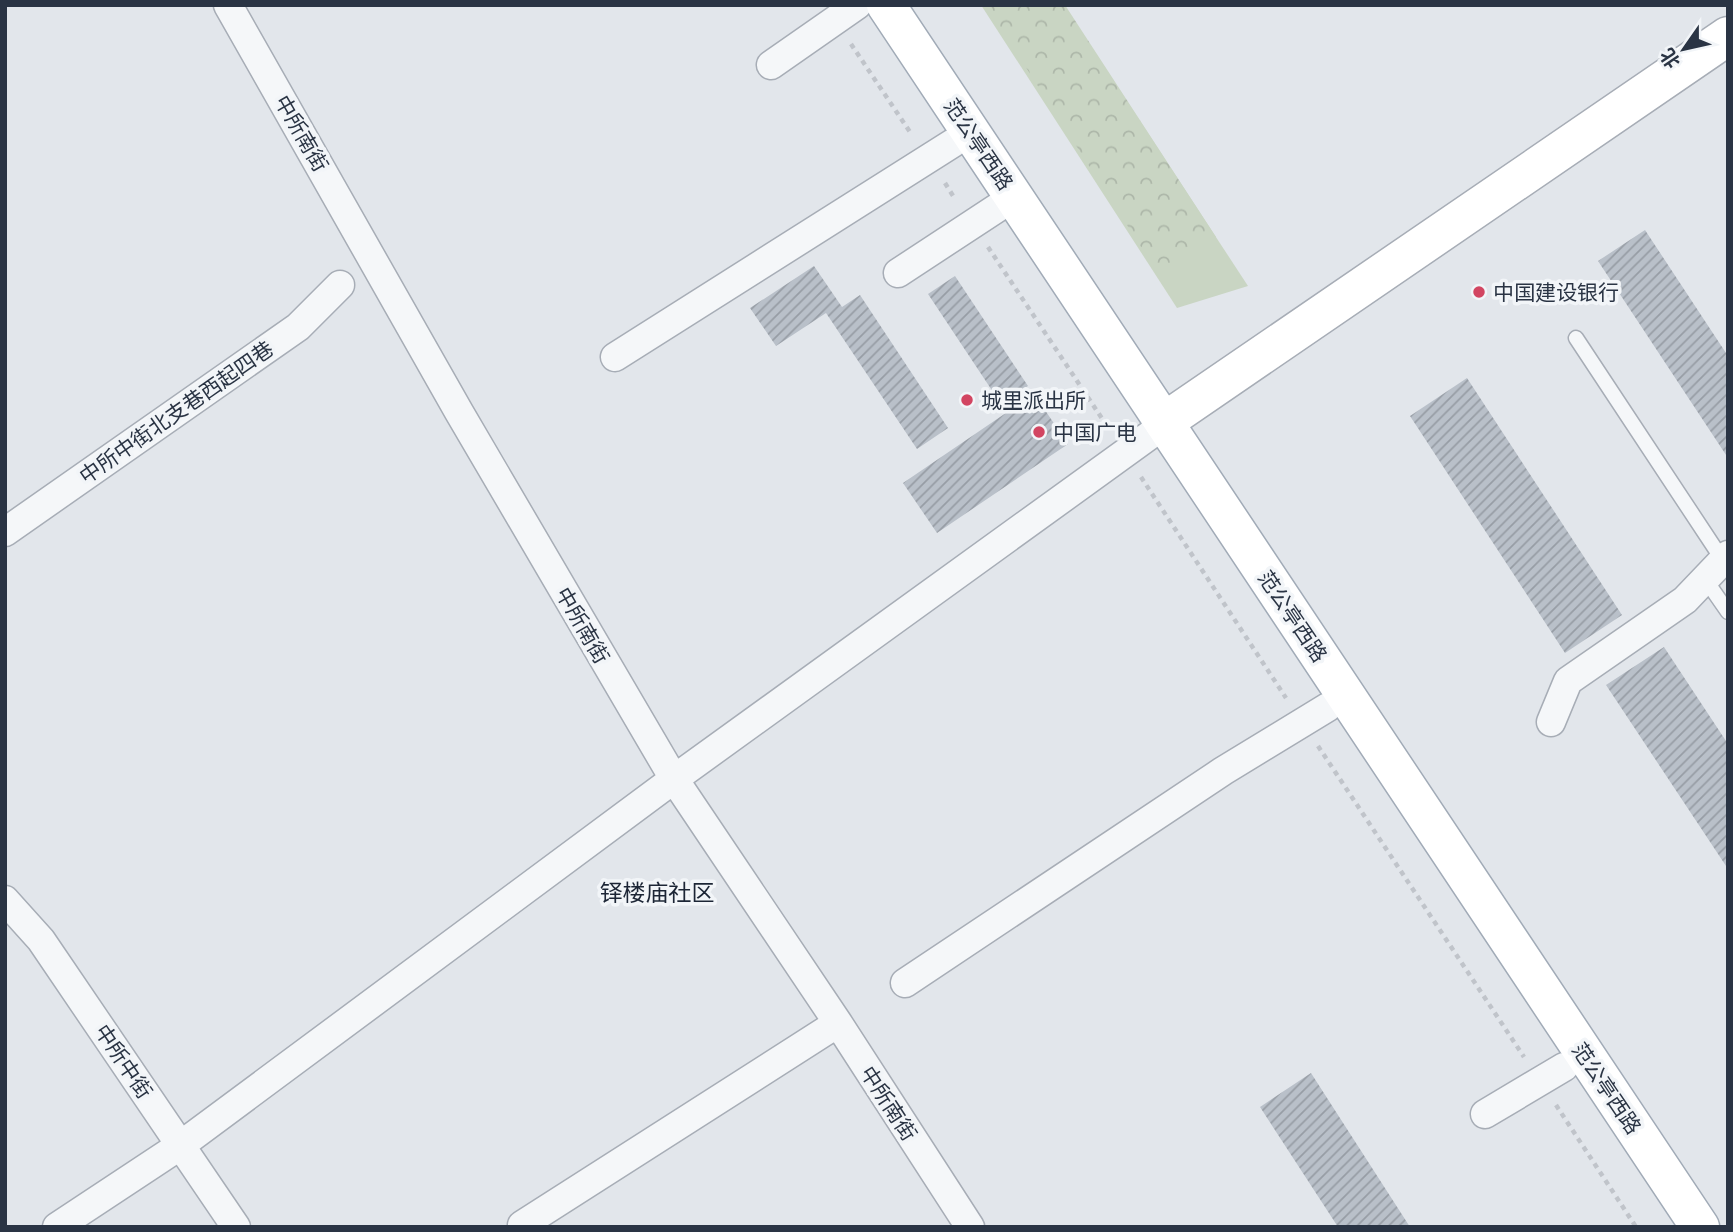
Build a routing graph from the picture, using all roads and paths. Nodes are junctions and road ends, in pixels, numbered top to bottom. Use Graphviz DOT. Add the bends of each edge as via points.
graph roads {
  1 [pos="228,5"];
  2 [pos="886,5"];
  3 [pos="855,17"];
  4 [pos="1728,36"];
  5 [pos="771,65"];
  6 [pos="937,154"];
  7 [pos="956,200"];
  8 [pos="997,208"];
  9 [pos="987,246"];
  10 [pos="898,273"];
  11 [pos="340,285"];
  12 [pos="1576,338"];
  13 [pos="615,357"];
  14 [pos="1146,437"];
  15 [pos="5,532"];
  16 [pos="1718,564"];
  17 [pos="1728,612"];
  18 [pos="1315,715"];
  19 [pos="1551,722"];
  20 [pos="674,779"];
  21 [pos="5,900"];
  22 [pos="905,983"];
  23 [pos="838,1023"];
  24 [pos="1553,1075"];
  25 [pos="1485,1114"];
  26 [pos="181,1145"];
  27 [pos="522,1226"];
  28 [pos="57,1227"];
  29 [pos="236,1227"];
  30 [pos="970,1227"];
  31 [pos="1636,1227"];
  32 [pos="1670,1227"];
  33 [pos="1700,1227"];
  1 -- 20 [label="street, 中所南街"];
  2 -- 14 [label="main road, 范公亭西路"];
  3 -- 5 [label="street"];
  3 -- 6 [label="main road, 范公亭西路"];
  3 -- 6 [label="path"];
  4 -- 14 [label="main road"];
  6 -- 7 [label="path"];
  6 -- 8 [label="main road, 范公亭西路"];
  6 -- 13 [label="street"];
  8 -- 10 [label="street"];
  8 -- 14 [label="main road, 范公亭西路"];
  9 -- 14 [label="path"];
  11 -- 15 [label="street, 中所中街北支巷西起四巷" via="298,327"];
  12 -- 16 [label="lane"];
  14 -- 18 [label="main road, 范公亭西路"];
  14 -- 18 [label="path"];
  14 -- 20 [label="street"];
  14 -- 33 [label="main road, 范公亭西路"];
  16 -- 17 [label="lane"];
  16 -- 19 [label="street" via="1685,600 1568,681"];
  18 -- 22 [label="street"];
  18 -- 24 [label="main road, 范公亭西路"];
  18 -- 24 [label="path"];
  20 -- 23 [label="street, 中所南街"];
  20 -- 26 [label="street"];
  21 -- 26 [label="street, 中所中街" via="41,940"];
  23 -- 27 [label="street"];
  23 -- 30 [label="street, 中所南街"];
  24 -- 25 [label="street"];
  24 -- 31 [label="path"];
  24 -- 32 [label="main road, 范公亭西路"];
  26 -- 28 [label="street"];
  26 -- 29 [label="street, 中所中街"];
}
